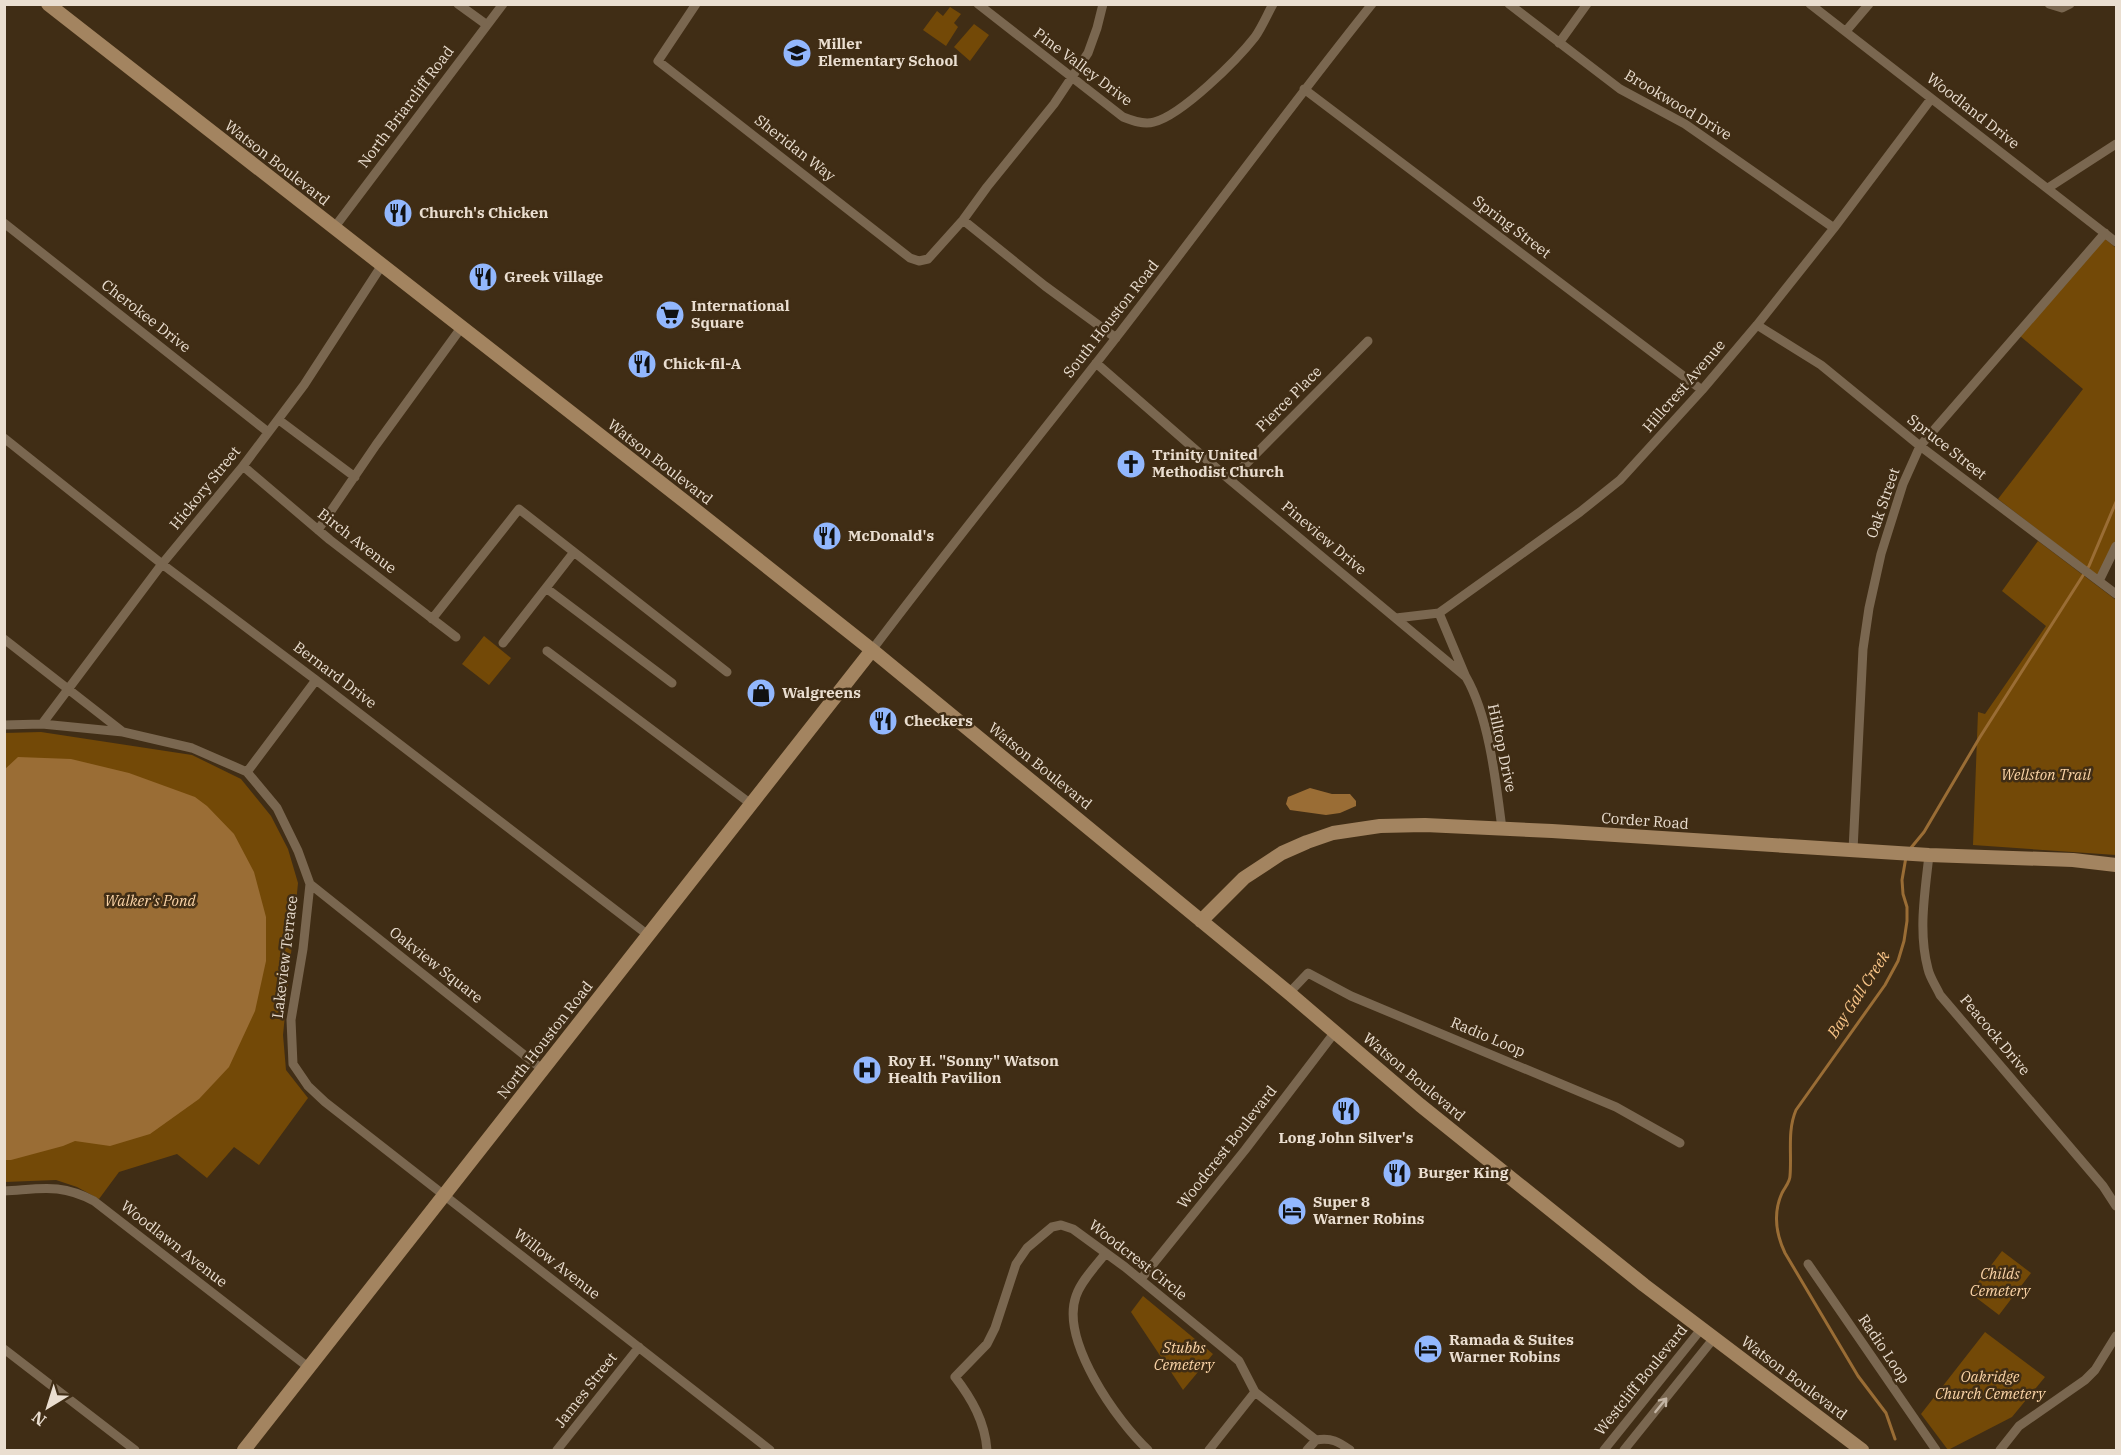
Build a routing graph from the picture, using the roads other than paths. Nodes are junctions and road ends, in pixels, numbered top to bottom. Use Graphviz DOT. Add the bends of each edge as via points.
graph roads {
  1 [pos="48,4"];
  2 [pos="458,4"];
  3 [pos="503,4"];
  4 [pos="696,4"];
  5 [pos="978,4"];
  6 [pos="1103,4"];
  7 [pos="1273,4"];
  8 [pos="1372,4"];
  9 [pos="1509,4"];
  10 [pos="1587,4"];
  11 [pos="1810,4"];
  12 [pos="1869,4"];
  13 [pos="2049,4"];
  14 [pos="2070,4"];
  15 [pos="487,25"];
  16 [pos="1846,31"];
  17 [pos="1559,43"];
  18 [pos="1071,79"];
  19 [pos="1304,89"];
  20 [pos="1931,99"];
  21 [pos="2116,144"];
  22 [pos="2048,188"];
  23 [pos="963,220"];
  24 [pos="4,223"];
  25 [pos="334,228"];
  26 [pos="1834,228"];
  27 [pos="2105,233"];
  28 [pos="2116,242"];
  29 [pos="382,265"];
  30 [pos="1757,325"];
  31 [pos="461,328"];
  32 [pos="1116,338"];
  33 [pos="1368,340"];
  34 [pos="1096,363"];
  35 [pos="1702,390"];
  36 [pos="279,420"];
  37 [pos="268,432"];
  38 [pos="4,438"];
  39 [pos="1920,447"];
  40 [pos="243,466"];
  41 [pos="355,477"];
  42 [pos="1230,480"];
  43 [pos="318,530"];
  44 [pos="2116,546"];
  45 [pos="574,552"];
  46 [pos="162,564"];
  47 [pos="2097,579"];
  48 [pos="546,588"];
  49 [pos="2116,594"];
  50 [pos="1439,613"];
  51 [pos="1396,618"];
  52 [pos="432,619"];
  53 [pos="456,637"];
  54 [pos="4,639"];
  55 [pos="503,643"];
  56 [pos="872,650"];
  57 [pos="547,651"];
  58 [pos="727,672"];
  59 [pos="1466,677"];
  60 [pos="316,680"];
  61 [pos="672,683"];
  62 [pos="68,689"];
  63 [pos="42,724"];
  64 [pos="4,725"];
  65 [pos="123,732"];
  66 [pos="247,772"];
  67 [pos="752,804"];
  68 [pos="1502,829"];
  69 [pos="1853,850"];
  70 [pos="1929,855"];
  71 [pos="2116,866"];
  72 [pos="310,884"];
  73 [pos="1201,921"];
  74 [pos="648,935"];
  75 [pos="1289,993"];
  76 [pos="1335,1032"];
  77 [pos="543,1070"];
  78 [pos="325,1102"];
  79 [pos="1680,1143"];
  80 [pos="4,1191"];
  81 [pos="444,1196"];
  82 [pos="2116,1206"];
  83 [pos="1105,1254"];
  84 [pos="1808,1264"];
  85 [pos="1141,1279"];
  86 [pos="1702,1328"];
  87 [pos="2116,1336"];
  88 [pos="1714,1338"];
  89 [pos="639,1347"];
  90 [pos="4,1349"];
  91 [pos="308,1367"];
  92 [pos="1255,1392"];
  93 [pos="1316,1440"];
  94 [pos="135,1450"];
  95 [pos="244,1450"];
  96 [pos="557,1450"];
  97 [pos="770,1450"];
  98 [pos="987,1450"];
  99 [pos="1148,1450"];
  100 [pos="1209,1450"];
  101 [pos="1307,1450"];
  102 [pos="1350,1450"];
  103 [pos="1604,1450"];
  104 [pos="1624,1450"];
  105 [pos="1862,1450"];
  106 [pos="1936,1450"];
  107 [pos="2000,1450"];
  1 -- 25 [label="main road, Watson Boulevard"];
  2 -- 15 [label="street"];
  3 -- 15 [label="street, North Briarcliff Road"];
  4 -- 23 [label="street, Sheridan Way" via="658,61 910,258 928,259"];
  5 -- 18 [label="street, Pine Valley Drive"];
  6 -- 18 [label="street, Sheridan Way" via="1088,53"];
  7 -- 18 [label="street, Pine Valley Drive" via="1255,36 1195,98 1152,123 1123,117"];
  8 -- 19 [label="street, South Houston Road"];
  9 -- 17 [label="street, Brookwood Drive"];
  10 -- 17 [label="street"];
  11 -- 16 [label="street, Woodland Drive"];
  12 -- 16 [label="street"];
  13 -- 14 [label="street" via="2062,8"];
  15 -- 25 [label="street, North Briarcliff Road"];
  16 -- 20 [label="street, Woodland Drive"];
  17 -- 26 [label="street, Brookwood Drive" via="1620,89 1685,124"];
  18 -- 23 [label="street, Sheridan Way"];
  19 -- 32 [label="street, South Houston Road"];
  19 -- 35 [label="street, Spring Street"];
  20 -- 22 [label="street, Woodland Drive"];
  20 -- 26 [label="street, Hillcrest Avenue"];
  21 -- 22 [label="street"];
  22 -- 27 [label="street, Woodland Drive"];
  23 -- 32 [label="street"];
  24 -- 37 [label="street, Cherokee Drive"];
  25 -- 29 [label="main road, Watson Boulevard"];
  26 -- 30 [label="street, Hillcrest Avenue"];
  27 -- 28 [label="street, Woodland Drive"];
  27 -- 39 [label="street, Oak Street"];
  29 -- 31 [label="main road, Watson Boulevard"];
  29 -- 36 [label="street, Hickory Street"];
  30 -- 35 [label="street, Hillcrest Avenue"];
  30 -- 39 [label="street, Spruce Street" via="1821,365"];
  31 -- 41 [label="street"];
  31 -- 56 [label="main road, Watson Boulevard"];
  32 -- 34 [label="street, South Houston Road"];
  33 -- 42 [label="street, Pierce Place"];
  34 -- 42 [label="street, Pineview Drive"];
  34 -- 56 [label="street, South Houston Road"];
  35 -- 50 [label="street, Hillcrest Avenue" via="1620,480"];
  36 -- 37 [label="street, Hickory Street"];
  36 -- 41 [label="street"];
  37 -- 40 [label="street, Hickory Street"];
  38 -- 46 [label="street, Bernard Drive"];
  39 -- 47 [label="street, Spruce Street"];
  39 -- 69 [label="street, Oak Street" via="1903,484 1869,608 1863,649"];
  40 -- 43 [label="street, Birch Avenue"];
  40 -- 46 [label="street, Hickory Street"];
  41 -- 43 [label="street"];
  42 -- 51 [label="street, Pineview Drive"];
  43 -- 52 [label="street, Birch Avenue"];
  44 -- 47 [label="street"];
  45 -- 48 [label="street"];
  45 -- 52 [label="street" via="519,509"];
  45 -- 58 [label="street"];
  46 -- 60 [label="street, Bernard Drive"];
  46 -- 62 [label="street, Hickory Street"];
  47 -- 49 [label="street, Spruce Street"];
  48 -- 55 [label="street"];
  48 -- 61 [label="street"];
  50 -- 51 [label="street, Hillcrest Avenue"];
  50 -- 59 [label="street, Hilltop Drive"];
  51 -- 59 [label="street, Hilltop Drive"];
  52 -- 53 [label="street, Birch Avenue"];
  54 -- 62 [label="street"];
  56 -- 67 [label="main road, North Houston Road"];
  56 -- 73 [label="main road, Watson Boulevard"];
  57 -- 67 [label="street"];
  59 -- 68 [label="street, Hilltop Drive" via="1476,694 1487,736"];
  60 -- 66 [label="street"];
  60 -- 74 [label="street, Bernard Drive"];
  62 -- 63 [label="street, Hickory Street"];
  62 -- 65 [label="street, Lakeview Terrace"];
  63 -- 64 [label="street, Lakeview Terrace"];
  63 -- 65 [label="street, Lakeview Terrace"];
  65 -- 66 [label="street, Lakeview Terrace" via="192,748"];
  66 -- 72 [label="street, Lakeview Terrace" via="277,808"];
  67 -- 74 [label="main road, North Houston Road"];
  68 -- 69 [label="main road, Corder Road"];
  68 -- 73 [label="main road, Corder Road" via="1380,825 1333,833 1294,847 1259,868"];
  69 -- 70 [label="main road, Corder Road"];
  70 -- 71 [label="main road, Corder Road" via="2073,860"];
  70 -- 82 [label="street, Peacock Drive" via="1923,912 1925,948 1928,970 1940,994"];
  72 -- 77 [label="street, Oakview Square"];
  72 -- 78 [label="street, Lakeview Terrace" via="291,1020 292,1064"];
  73 -- 75 [label="main road, Watson Boulevard"];
  74 -- 77 [label="main road, North Houston Road"];
  75 -- 76 [label="main road, Watson Boulevard"];
  75 -- 79 [label="street, Radio Loop" via="1308,973 1351,996 1616,1107"];
  76 -- 85 [label="street, Woodcrest Boulevard"];
  76 -- 86 [label="main road, Watson Boulevard"];
  77 -- 81 [label="main road, North Houston Road"];
  78 -- 81 [label="street, Willow Avenue"];
  80 -- 91 [label="street, Woodlawn Avenue" via="65,1188 94,1201"];
  81 -- 89 [label="street, Willow Avenue"];
  81 -- 91 [label="main road, North Houston Road"];
  83 -- 85 [label="street, Woodcrest Circle"];
  83 -- 98 [label="street, Woodcrest Circle" via="1073,1229 1061,1225 1042,1234 1016,1264 987,1344 955,1377 983,1423"];
  83 -- 99 [label="street" via="1076,1295 1074,1329 1079,1348 1123,1425"];
  84 -- 106 [label="street, Radio Loop"];
  85 -- 92 [label="street, Woodcrest Circle" via="1239,1361"];
  86 -- 88 [label="main road, Watson Boulevard"];
  86 -- 103 [label="street, Westcliff Boulevard"];
  87 -- 107 [label="street" via="2096,1370 2019,1426"];
  104 -- 88 [label="street, Westcliff Boulevard, one-way"];
  88 -- 105 [label="main road, Watson Boulevard"];
  89 -- 96 [label="street, James Street"];
  89 -- 97 [label="street, Willow Avenue"];
  90 -- 94 [label="street"];
  91 -- 95 [label="main road, North Houston Road"];
  92 -- 93 [label="street"];
  92 -- 100 [label="street"];
  93 -- 101 [label="street"];
  93 -- 102 [label="street" via="1335,1440"];
}
